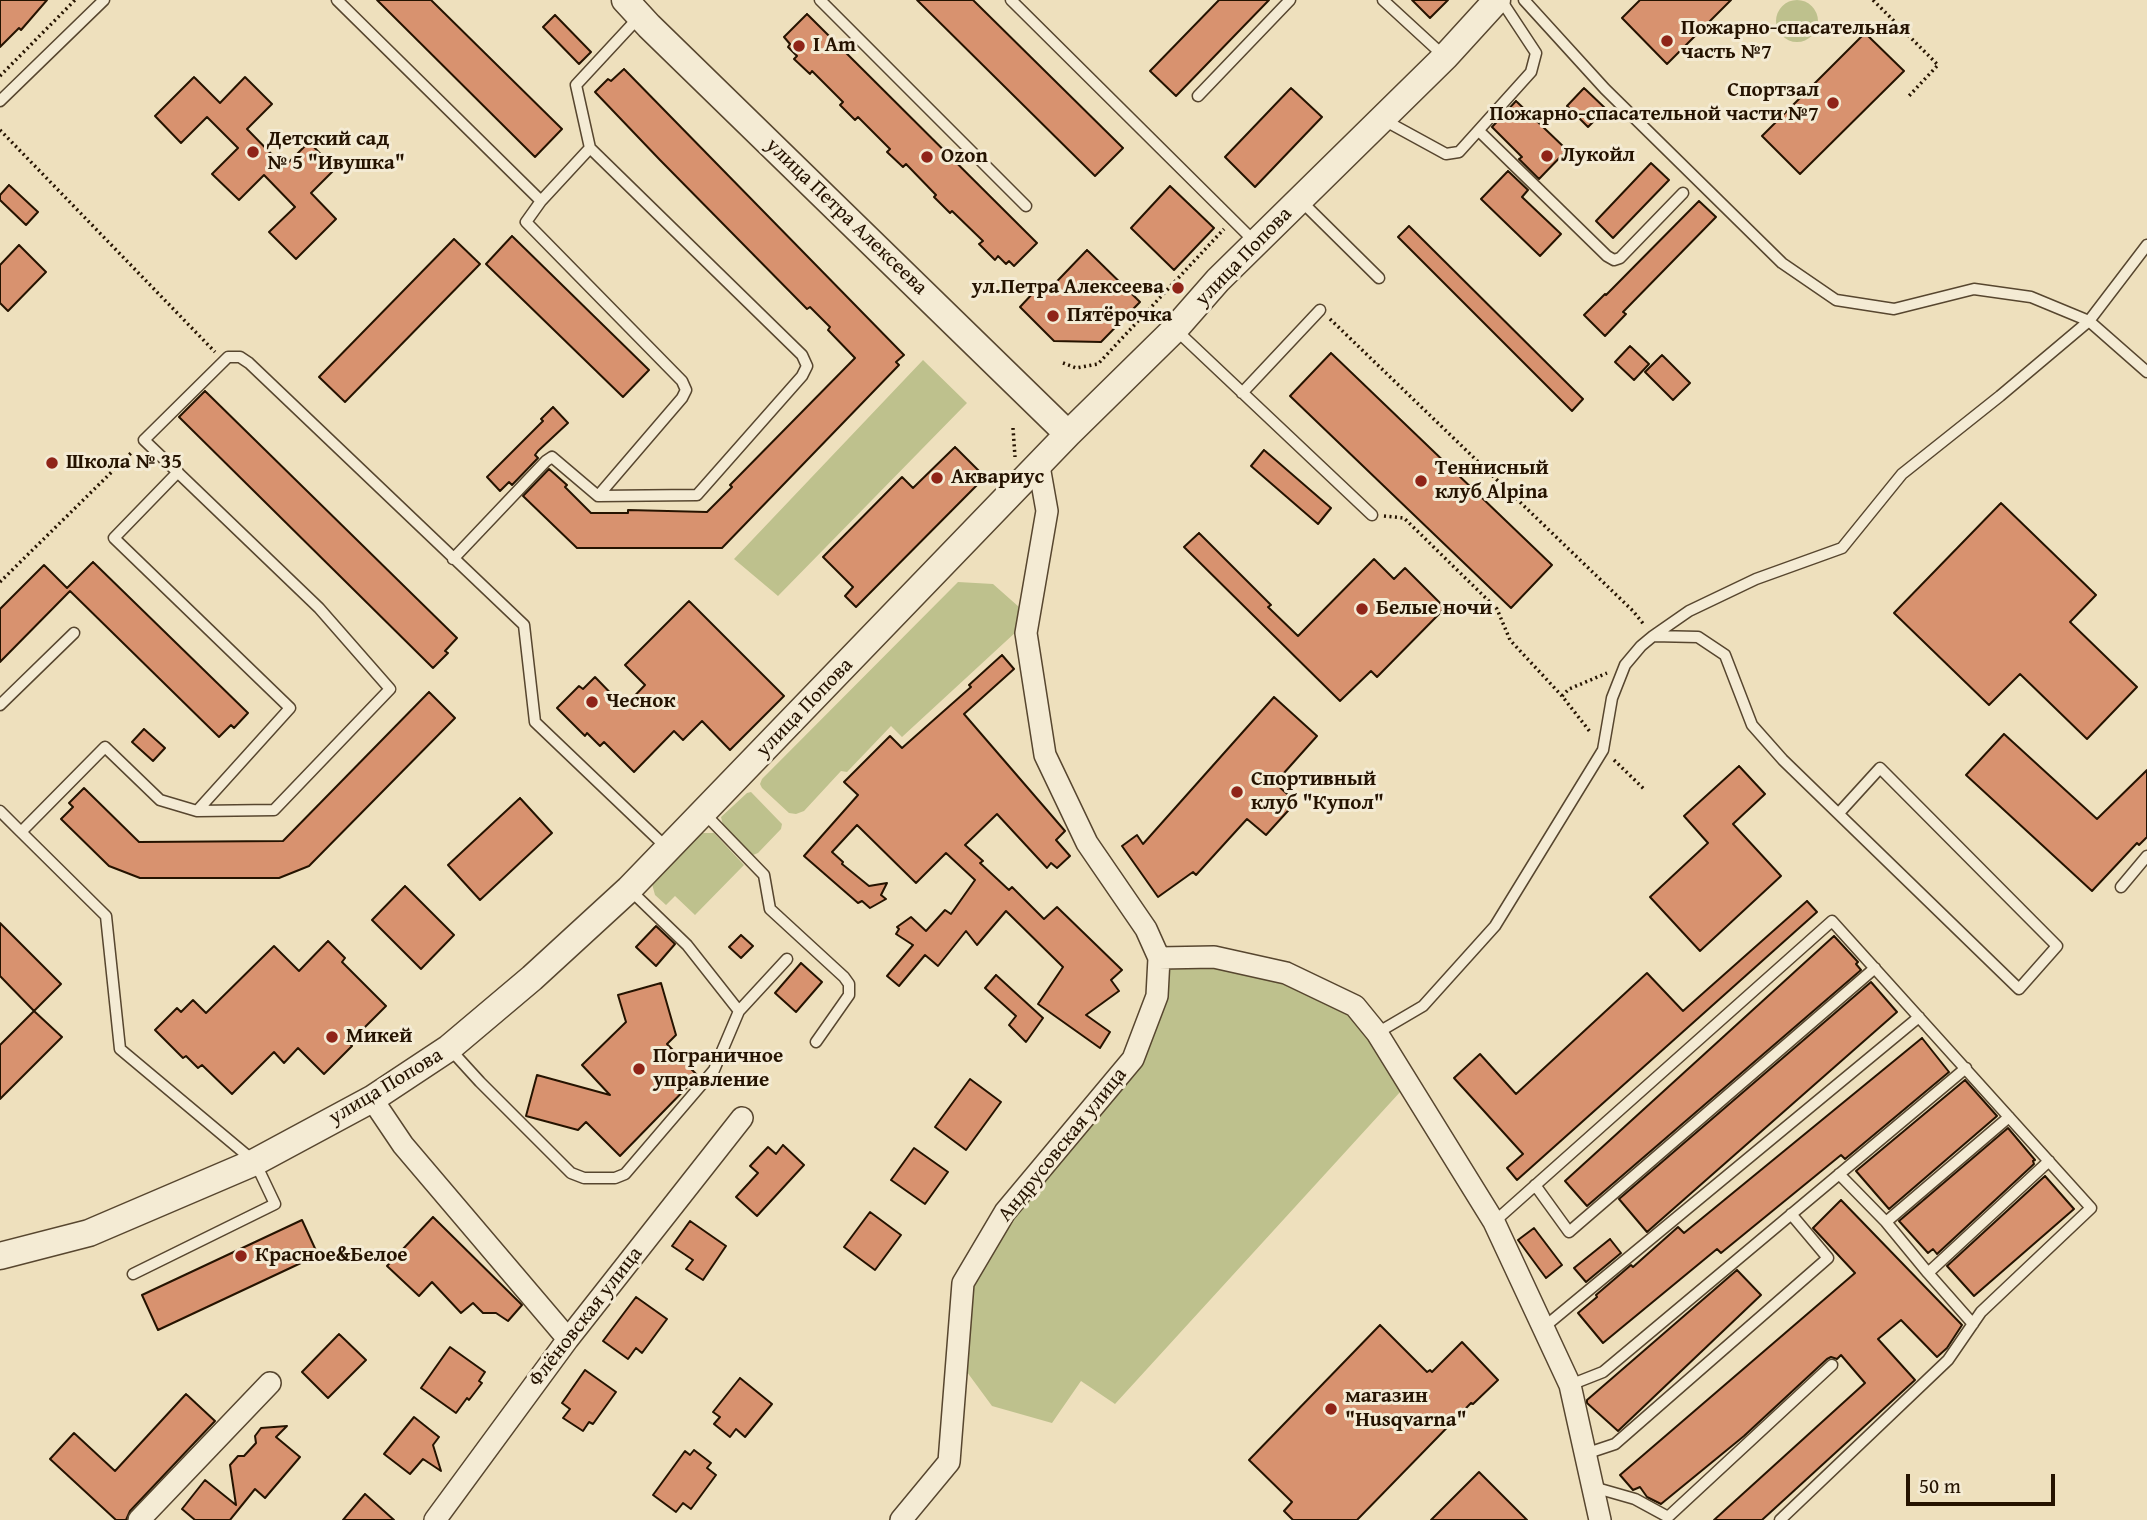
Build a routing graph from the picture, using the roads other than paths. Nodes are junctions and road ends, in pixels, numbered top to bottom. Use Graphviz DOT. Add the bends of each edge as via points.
graph roads {
  1 [pos="104,0"];
  2 [pos="337,0"];
  3 [pos="820,0"];
  4 [pos="1011,0"];
  5 [pos="1290,0"];
  6 [pos="1383,0"];
  7 [pos="1499,0"];
  8 [pos="1524,0"];
  9 [pos="633,8"];
  10 [pos="1445,57"];
  11 [pos="2,94"];
  12 [pos="1198,96"];
  13 [pos="1382,120"];
  14 [pos="1479,131"];
  15 [pos="590,148"];
  16 [pos="1683,193"];
  17 [pos="1300,200"];
  18 [pos="541,201"];
  19 [pos="1026,206"];
  20 [pos="1256,243"];
  21 [pos="2147,245"];
  22 [pos="1379,278"];
  23 [pos="1320,310"];
  24 [pos="2089,321"];
  25 [pos="1175,329"];
  26 [pos="2147,372"];
  27 [pos="1242,393"];
  28 [pos="1068,434"];
  29 [pos="1039,466"];
  30 [pos="178,472"];
  31 [pos="597,496"];
  32 [pos="1371,515"];
  33 [pos="453,559"];
  34 [pos="74,633"];
  35 [pos="1653,636"];
  36 [pos="0,705"];
  37 [pos="0,811"];
  38 [pos="197,811"];
  39 [pos="703,812"];
  40 [pos="1839,813"];
  41 [pos="21,832"];
  42 [pos="667,848"];
  43 [pos="2147,856"];
  44 [pos="2121,887"];
  45 [pos="629,889"];
  46 [pos="1159,958"];
  47 [pos="787,960"];
  48 [pos="1875,968"];
  49 [pos="739,1011"];
  50 [pos="1919,1017"];
  51 [pos="1377,1033"];
  52 [pos="816,1042"];
  53 [pos="449,1048"];
  54 [pos="1966,1068"];
  55 [pos="372,1099"];
  56 [pos="2009,1116"];
  57 [pos="742,1118"];
  58 [pos="2049,1161"];
  59 [pos="255,1162"];
  60 [pos="1839,1174"];
  61 [pos="1535,1185"];
  62 [pos="1791,1214"];
  63 [pos="1494,1222"];
  64 [pos="1886,1222"];
  65 [pos="0,1256"];
  66 [pos="1928,1273"];
  67 [pos="133,1274"];
  68 [pos="1973,1324"];
  69 [pos="1543,1328"];
  70 [pos="568,1339"];
  71 [pos="1832,1365"];
  72 [pos="270,1383"];
  73 [pos="1570,1385"];
  74 [pos="1585,1454"];
  75 [pos="1592,1487"];
  76 [pos="139,1520"];
  77 [pos="435,1520"];
  78 [pos="901,1520"];
  79 [pos="1600,1520"];
  80 [pos="1780,1520"];
  1 -- 11 [label="lane"];
  2 -- 18 [label="lane"];
  3 -- 19 [label="lane"];
  4 -- 20 [label="lane"];
  5 -- 12 [label="lane"];
  6 -- 10 [label="lane"];
  7 -- 10 [label="street, улица Попова"];
  7 -- 14 [label="lane" via="1536,53 1531,72"];
  8 -- 24 [label="lane" via="1605,89 1782,263 1836,300 1894,309 1974,289 2031,297"];
  9 -- 15 [label="lane" via="576,85"];
  9 -- 28 [label="street, улица Петра Алексеева"];
  10 -- 13 [label="street, улица Попова"];
  13 -- 14 [label="lane" via="1446,154 1459,152"];
  13 -- 17 [label="street, улица Попова"];
  14 -- 16 [label="lane" via="1614,260"];
  15 -- 18 [label="lane"];
  15 -- 31 [label="lane" via="802,355 807,366 696,495"];
  17 -- 20 [label="street, улица Попова"];
  17 -- 22 [label="lane"];
  18 -- 31 [label="lane" via="526,222 686,390"];
  20 -- 25 [label="street, улица Попова"];
  21 -- 24 [label="lane"];
  23 -- 27 [label="lane"];
  24 -- 26 [label="lane"];
  24 -- 35 [label="lane" via="1902,474 1842,548 1756,579 1689,611"];
  25 -- 27 [label="lane"];
  25 -- 28 [label="street, улица Попова"];
  27 -- 32 [label="lane"];
  28 -- 29 [label="street, улица Попова"];
  29 -- 39 [label="street, улица Попова"];
  29 -- 46 [label="street" via="1047,512 1026,633 1045,755 1087,843 1146,929"];
  30 -- 33 [label="lane" via="144,440 228,357 240,357"];
  30 -- 38 [label="lane" via="114,538 290,708"];
  30 -- 38 [label="lane" via="319,608 390,689 274,810"];
  31 -- 33 [label="lane" via="552,457"];
  33 -- 42 [label="lane" via="524,625 536,722"];
  34 -- 36 [label="lane"];
  35 -- 40 [label="lane" via="1698,637 1725,656 1752,726"];
  35 -- 51 [label="lane" via="1625,665 1612,698 1603,750 1495,926 1423,1006"];
  37 -- 41 [label="lane"];
  38 -- 41 [label="lane" via="160,800 105,747"];
  39 -- 42 [label="street, улица Попова"];
  39 -- 52 [label="lane" via="764,875 769,909 849,984 849,995"];
  40 -- 40 [label="lane" via="2019,989 2057,946 1880,768"];
  41 -- 59 [label="lane" via="106,916 120,1049"];
  42 -- 45 [label="street, улица Попова"];
  43 -- 44 [label="lane"];
  45 -- 49 [label="lane" via="687,945"];
  45 -- 53 [label="street, улица Попова"];
  46 -- 51 [label="street" via="1214,957 1286,973 1355,1006"];
  46 -- 78 [label="street, Андрусовская улица" via="1157,996 1133,1059 1005,1212 963,1283 949,1462"];
  47 -- 49 [label="lane"];
  48 -- 50 [label="lane"];
  48 -- 61 [label="lane" via="1832,921"];
  48 -- 61 [label="lane" via="1569,1232"];
  49 -- 53 [label="lane" via="714,1070 625,1174 615,1178 584,1178 571,1172"];
  50 -- 54 [label="lane"];
  50 -- 69 [label="lane"];
  51 -- 63 [label="street"];
  53 -- 55 [label="street, улица Попова"];
  54 -- 56 [label="lane"];
  54 -- 60 [label="lane"];
  55 -- 59 [label="street, улица Попова"];
  55 -- 70 [label="street" via="402,1145"];
  56 -- 58 [label="lane"];
  56 -- 64 [label="lane"];
  57 -- 70 [label="street, Флёновская улица"];
  58 -- 66 [label="lane"];
  58 -- 68 [label="lane" via="2091,1208"];
  59 -- 65 [label="street, улица Попова" via="89,1233"];
  59 -- 67 [label="lane" via="275,1204"];
  60 -- 62 [label="lane"];
  60 -- 64 [label="lane"];
  61 -- 63 [label="lane"];
  62 -- 73 [label="lane" via="1603,1371"];
  62 -- 74 [label="lane" via="1828,1258 1615,1444"];
  63 -- 69 [label="street"];
  64 -- 66 [label="lane"];
  66 -- 68 [label="lane"];
  68 -- 80 [label="lane" via="1948,1360"];
  69 -- 73 [label="street"];
  70 -- 77 [label="street, Флёновская улица"];
  71 -- 75 [label="lane" via="1668,1517 1635,1499"];
  72 -- 76 [label="street"];
  73 -- 74 [label="street"];
  74 -- 75 [label="street"];
  75 -- 79 [label="street"];
}
